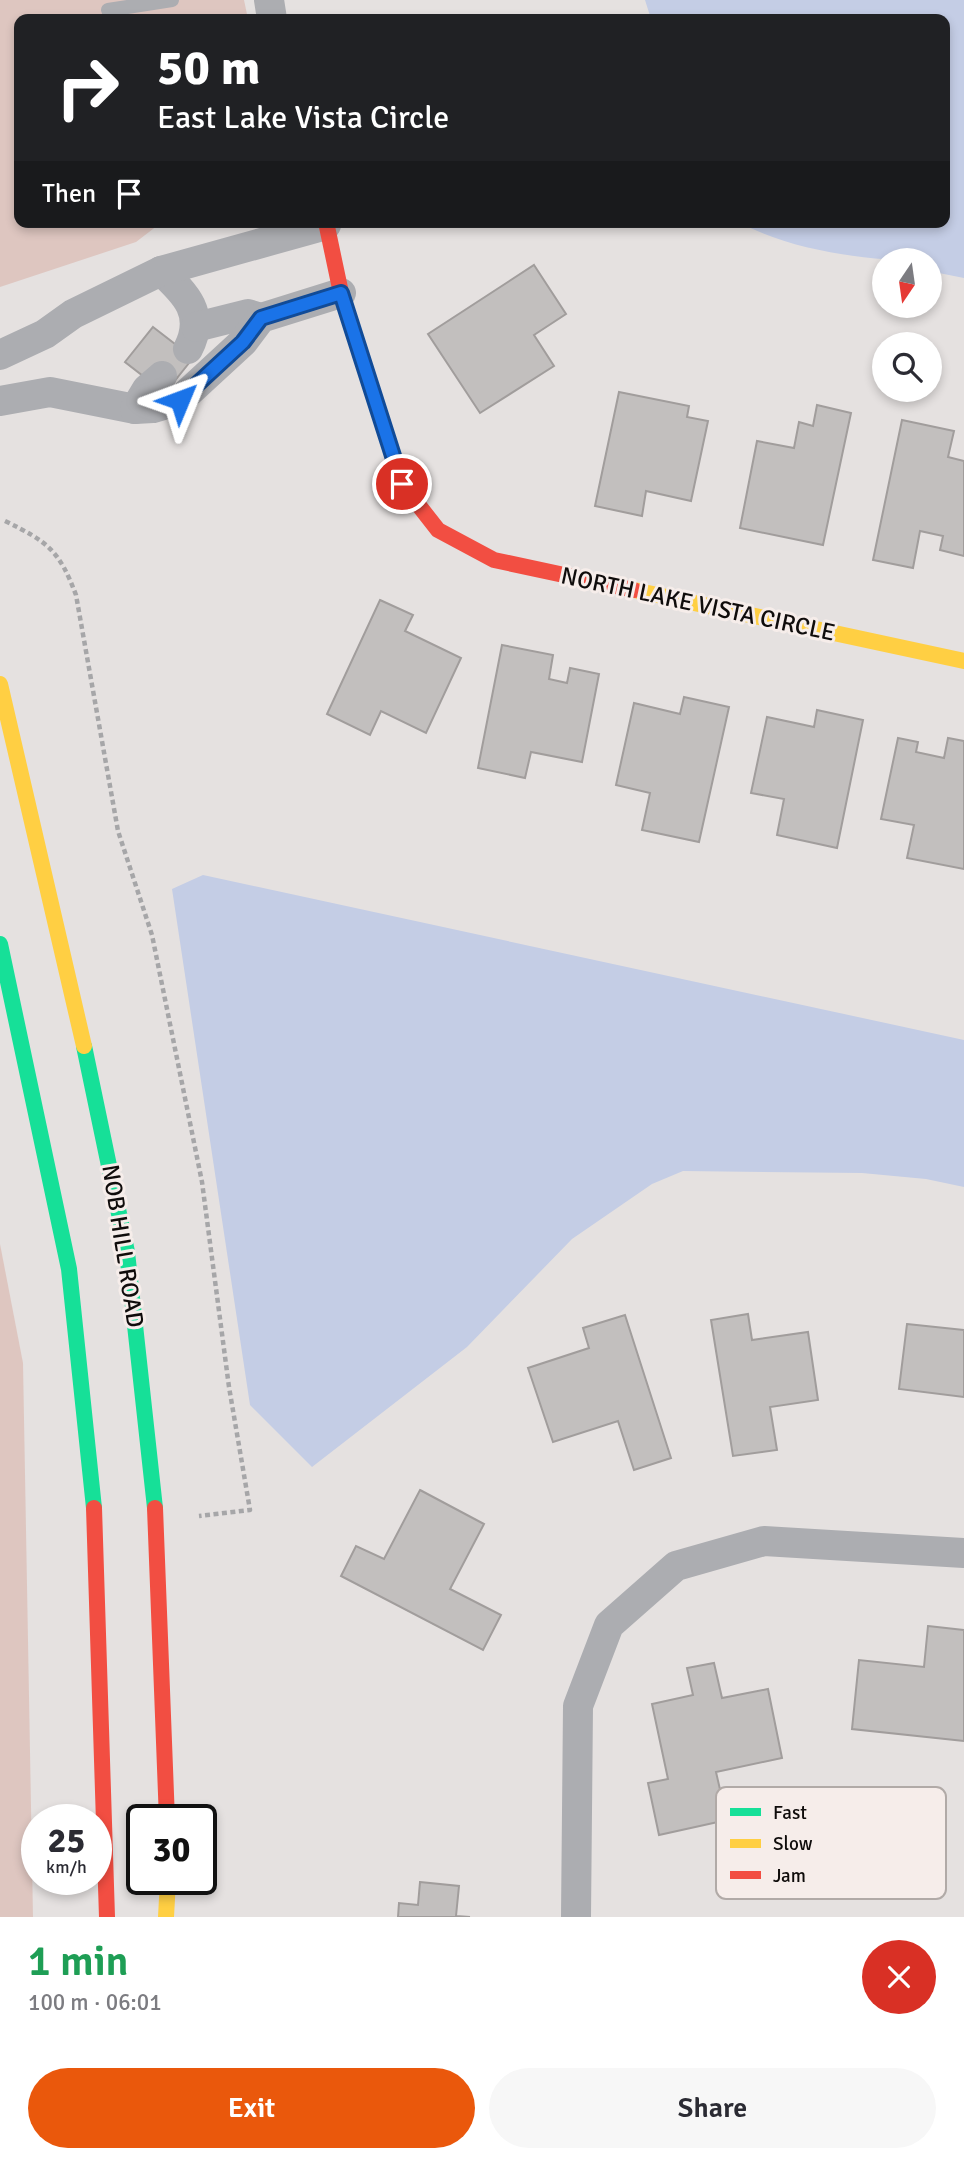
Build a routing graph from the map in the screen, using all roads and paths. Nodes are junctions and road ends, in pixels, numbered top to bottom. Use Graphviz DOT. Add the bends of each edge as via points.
graph roads {
  1 [pos="172,0"];
  2 [pos="108,10"];
  3 [pos="309,228"];
  4 [pos="327,228"];
  5 [pos="161,271"];
  6 [pos="341,293"];
  7 [pos="261,318"];
  8 [pos="0,355"];
  9 [pos="162,376"];
  10 [pos="0,401"];
  11 [pos="135,409"];
  12 [pos="5,521"];
  13 [pos="964,661"];
  14 [pos="0,684"];
  15 [pos="0,944"];
  16 [pos="199,1516"];
  17 [pos="964,1553"];
  18 [pos="166,1804"];
  19 [pos="167,1895"];
  20 [pos="107,1917"];
  21 [pos="166,1917"];
  22 [pos="576,1917"];
  1 -- 2 [label="lane"];
  3 -- 5 [label="street"];
  4 -- 6 [label="main road"];
  5 -- 7 [label="street" via="192,304 192,338 248,314"];
  5 -- 8 [label="street"];
  6 -- 7 [label="street"];
  6 -- 13 [label="main road, NORTH LAKE VISTA CIRCLE" via="402,484 438,530 494,560"];
  7 -- 11 [label="street" via="243,342 180,400"];
  9 -- 11 [label="street"];
  10 -- 11 [label="street" via="50,392"];
  12 -- 16 [label="path" via="38,537 63,561 76,595 118,831 152,935 202,1182 250,1510"];
  14 -- 18 [label="main road, NOB HILL ROAD" via="99,1110 127,1252 158,1546"];
  15 -- 20 [label="main road" via="69,1269 87,1421 98,1550"];
  17 -- 22 [label="street" via="764,1541 676,1566 609,1625 578,1706"];
  19 -- 21 [label="main road"];
}
